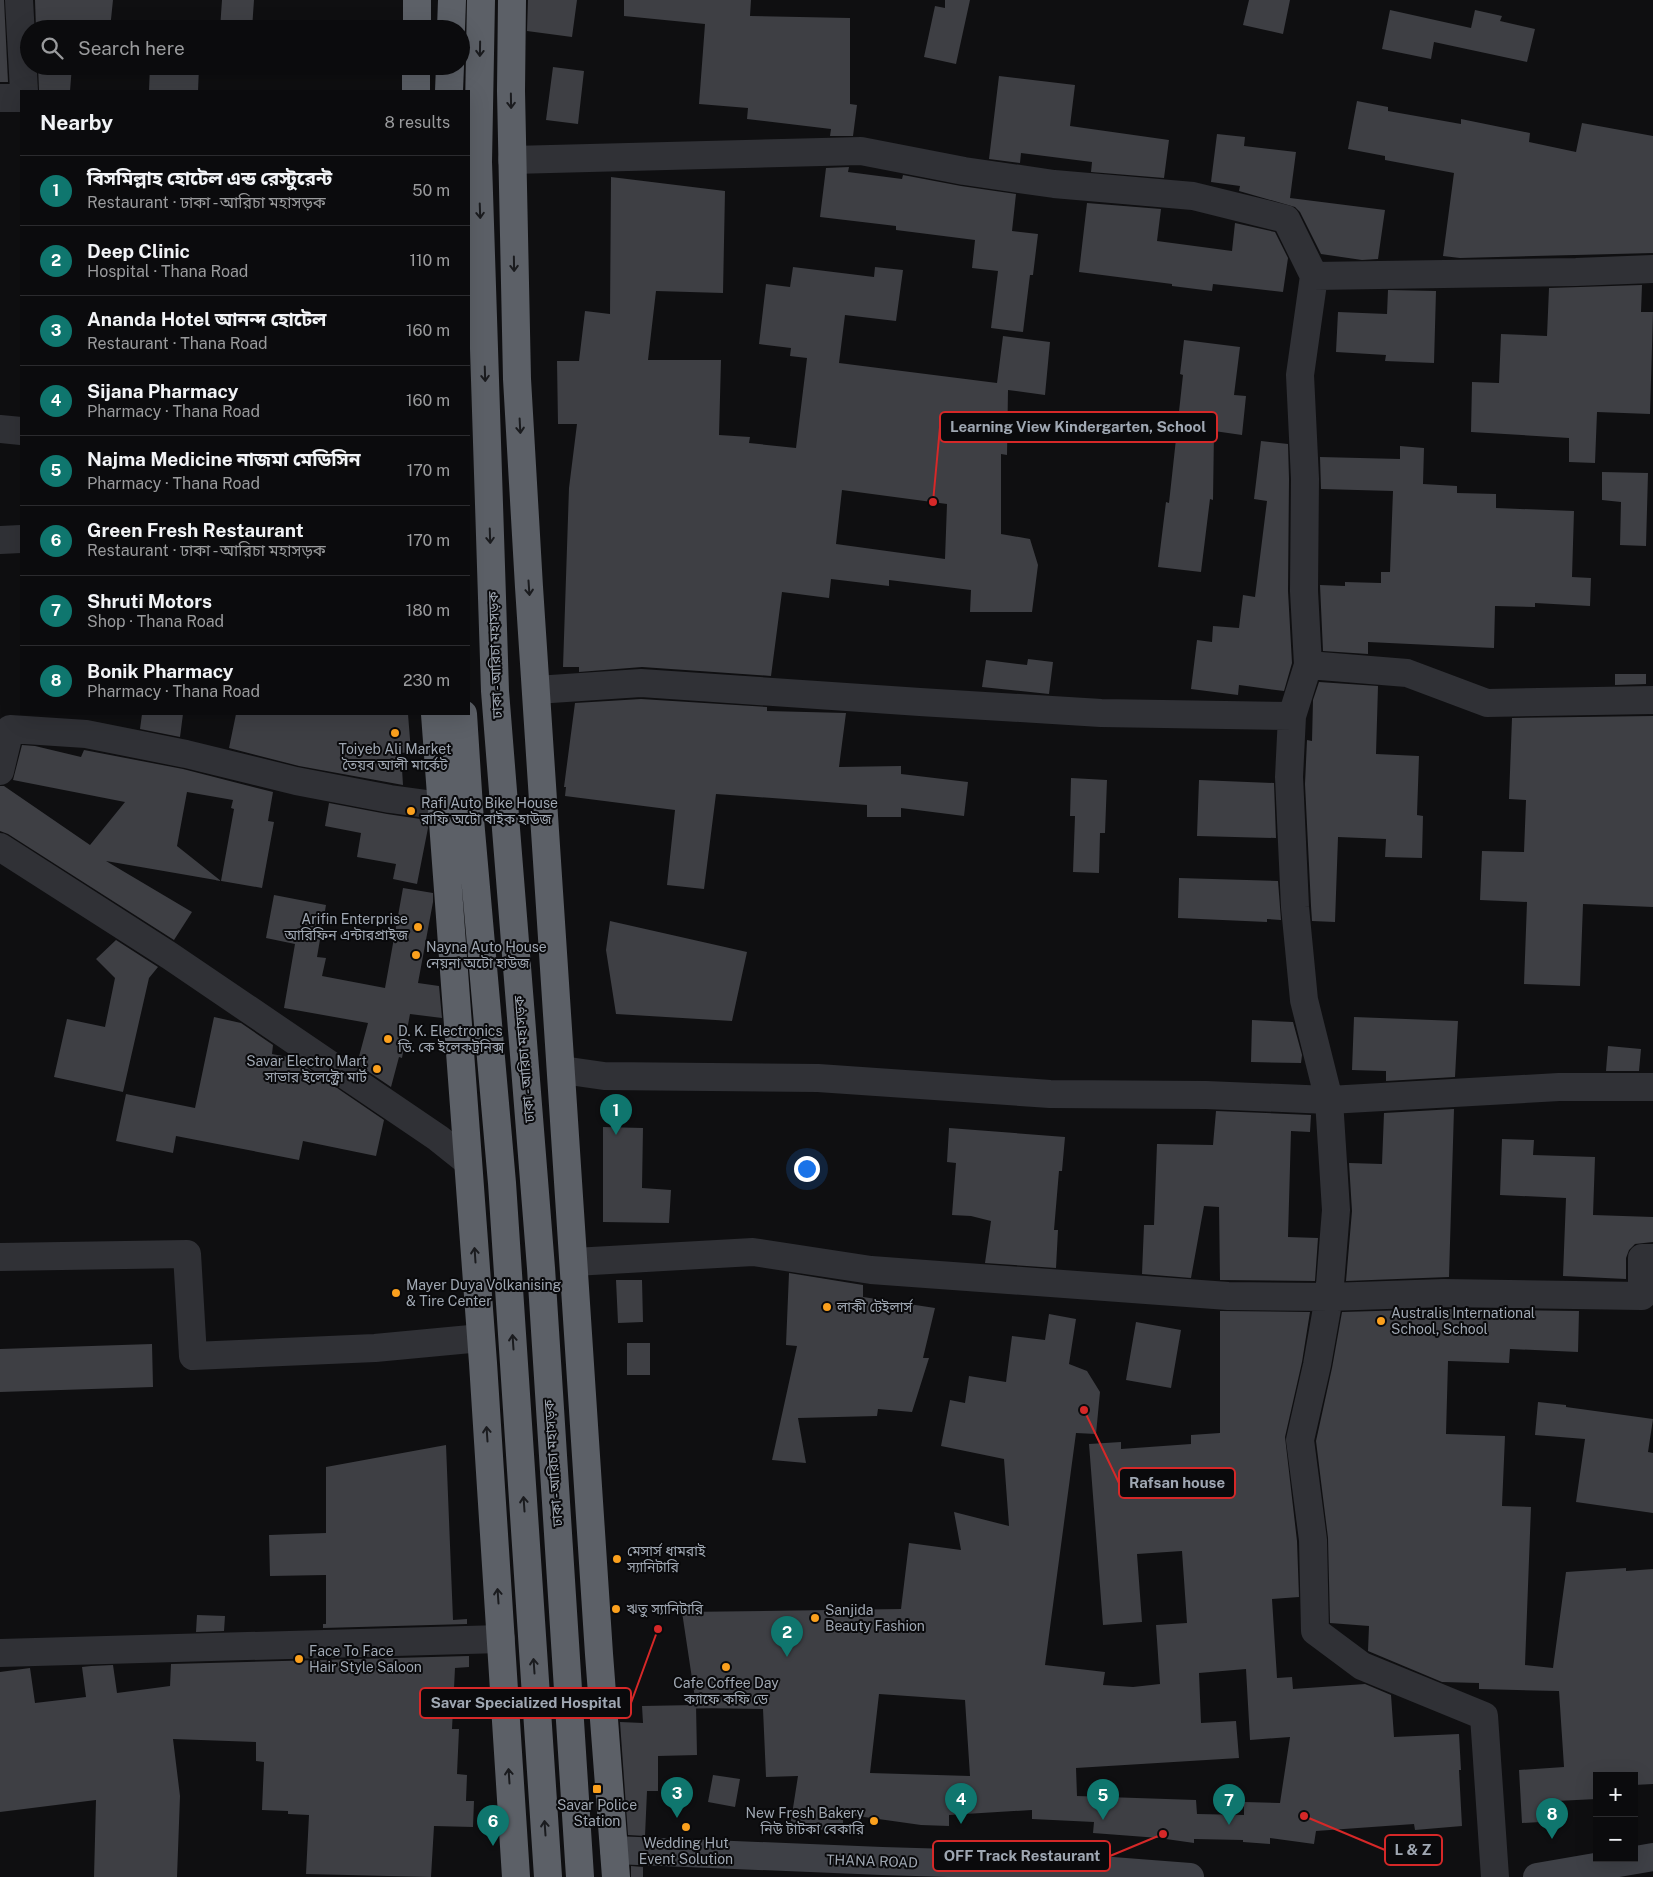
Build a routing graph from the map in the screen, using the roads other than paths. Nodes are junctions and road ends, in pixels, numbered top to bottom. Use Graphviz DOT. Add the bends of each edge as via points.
graph roads {
  1 [pos="19,0"];
  2 [pos="417,0"];
  3 [pos="452,0"];
  4 [pos="480,0"];
  5 [pos="512,0"];
  6 [pos="20,20"];
  7 [pos="417,20"];
  8 [pos="451,20"];
  9 [pos="23,75"];
  10 [pos="416,75"];
  11 [pos="450,75"];
  12 [pos="24,90"];
  13 [pos="416,90"];
  14 [pos="449,90"];
  15 [pos="0,98"];
  16 [pos="20,98"];
  17 [pos="512,160"];
  18 [pos="1653,269"];
  19 [pos="1314,276"];
  20 [pos="0,429"];
  21 [pos="20,431"];
  22 [pos="20,539"];
  23 [pos="0,540"];
  24 [pos="1308,665"];
  25 [pos="536,690"];
  26 [pos="1653,700"];
  27 [pos="435,715"];
  28 [pos="463,715"];
  29 [pos="1292,716"];
  30 [pos="0,771"];
  31 [pos="442,806"];
  32 [pos="0,846"];
  33 [pos="562,1070"];
  34 [pos="1653,1087"];
  35 [pos="1329,1100"];
  36 [pos="468,1162"];
  37 [pos="0,1256"];
  38 [pos="1653,1258"];
  39 [pos="574,1262"];
  40 [pos="1329,1297"];
  41 [pos="481,1338"];
  42 [pos="501,1640"];
  43 [pos="0,1653"];
  44 [pos="614,1850"];
  45 [pos="1653,1857"];
  46 [pos="1123,1874"];
  47 [pos="516,1877"];
  48 [pos="548,1877"];
  49 [pos="580,1877"];
  50 [pos="616,1877"];
  51 [pos="1190,1877"];
  52 [pos="1495,1877"];
  53 [pos="1537,1877"];
  1 -- 6 [label="street"];
  2 -- 7 [label="highway"];
  3 -- 8 [label="highway"];
  4 -- 49 [label="highway, ঢাকা - আরিচা মহাসড়ক, one-way" via="478,162 495,691 541,1268"];
  5 -- 17 [label="highway, one-way"];
  9 -- 12 [label="street"];
  10 -- 13 [label="highway"];
  11 -- 14 [label="highway"];
  15 -- 16 [label="street"];
  17 -- 19 [label="street" via="861,151 1054,184 1194,196 1286,219"];
  17 -- 25 [label="highway, one-way" via="517,379"];
  18 -- 19 [label="street"];
  19 -- 24 [label="street" via="1300,375"];
  20 -- 21 [label="street"];
  22 -- 23 [label="street"];
  24 -- 26 [label="street" via="1408,673 1488,703"];
  24 -- 29 [label="street"];
  25 -- 29 [label="street" via="641,683 1100,713"];
  25 -- 33 [label="highway"];
  27 -- 31 [label="highway"];
  48 -- 28 [label="highway, one-way" via="502,1183"];
  29 -- 35 [label="street" via="1289,777 1304,1000"];
  30 -- 31 [label="street" via="10,729 86,734 296,781"];
  31 -- 36 [label="highway"];
  32 -- 36 [label="street" via="170,956 438,1138"];
  33 -- 35 [label="street" via="604,1076 818,1078 1050,1094"];
  33 -- 39 [label="highway"];
  34 -- 35 [label="street" via="1559,1086"];
  35 -- 40 [label="street" via="1336,1210"];
  41 -- 36 [label="highway, one-way"];
  37 -- 41 [label="street" via="187,1254 193,1356 375,1348"];
  38 -- 40 [label="street" via="1642,1258 1642,1296 1444,1293"];
  39 -- 40 [label="street" via="753,1252 871,1270 1228,1296"];
  39 -- 44 [label="highway"];
  40 -- 52 [label="street" via="1300,1440 1313,1540 1315,1631 1362,1666 1484,1716"];
  42 -- 41 [label="highway, one-way"];
  42 -- 43 [label="street"];
  47 -- 42 [label="highway, one-way"];
  44 -- 46 [label="street, THANA ROAD" via="1047,1866"];
  44 -- 50 [label="highway"];
  45 -- 53 [label="street"];
  46 -- 51 [label="street, THANA ROAD"];
}
